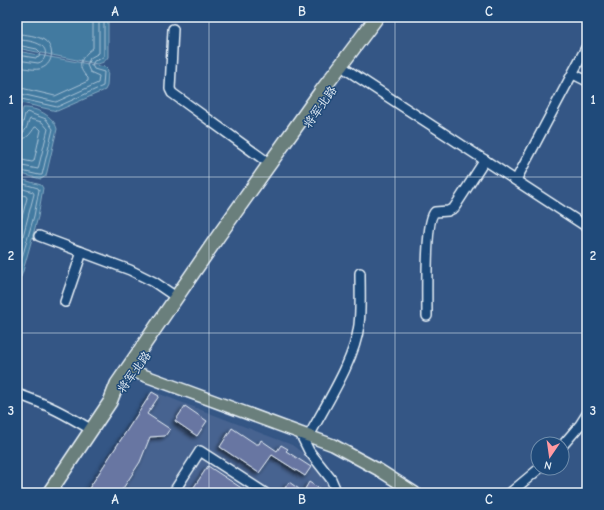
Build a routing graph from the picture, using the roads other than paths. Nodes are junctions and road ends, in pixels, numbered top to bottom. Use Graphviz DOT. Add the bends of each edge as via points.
graph roads {
  1 [pos="377,17"];
  2 [pos="387,17"];
  3 [pos="173,29"];
  4 [pos="587,46"];
  5 [pos="347,70"];
  6 [pos="573,74"];
  7 [pos="587,82"];
  8 [pos="485,160"];
  9 [pos="270,164"];
  10 [pos="516,180"];
  11 [pos="587,226"];
  12 [pos="39,236"];
  13 [pos="82,252"];
  14 [pos="360,273"];
  15 [pos="176,297"];
  16 [pos="65,302"];
  17 [pos="427,316"];
  18 [pos="135,372"];
  19 [pos="17,394"];
  20 [pos="110,402"];
  21 [pos="587,414"];
  22 [pos="92,430"];
  23 [pos="304,434"];
  24 [pos="570,437"];
  25 [pos="530,476"];
  26 [pos="49,493"];
  27 [pos="173,493"];
  28 [pos="265,493"];
  29 [pos="337,493"];
  30 [pos="415,493"];
  31 [pos="510,493"];
  1 -- 9 [label="highway, 将军北路"];
  2 -- 5 [label="highway, 将军北路"];
  3 -- 9 [label="street" via="170,89 172,93"];
  4 -- 6 [label="street"];
  5 -- 8 [label="street"];
  5 -- 18 [label="highway, 将军北路" via="225,239"];
  6 -- 7 [label="street"];
  6 -- 10 [label="street"];
  8 -- 10 [label="street"];
  8 -- 17 [label="street" via="454,208 435,212 432,216 428,253"];
  9 -- 15 [label="highway, 将军北路"];
  10 -- 11 [label="street"];
  12 -- 13 [label="street"];
  13 -- 15 [label="street" via="138,274"];
  13 -- 16 [label="street"];
  14 -- 23 [label="street" via="360,324 353,348 343,372"];
  15 -- 20 [label="highway, 将军北路" via="117,384"];
  18 -- 20 [label="highway, 将军北路" via="124,389"];
  18 -- 23 [label="main road"];
  19 -- 22 [label="street" via="60,411"];
  20 -- 22 [label="highway"];
  21 -- 24 [label="street"];
  22 -- 26 [label="highway"];
  23 -- 29 [label="street" via="309,451 331,479"];
  23 -- 30 [label="main road" via="348,453"];
  25 -- 31 [label="street"];
  27 -- 28 [label="street" via="200,451"];
}
